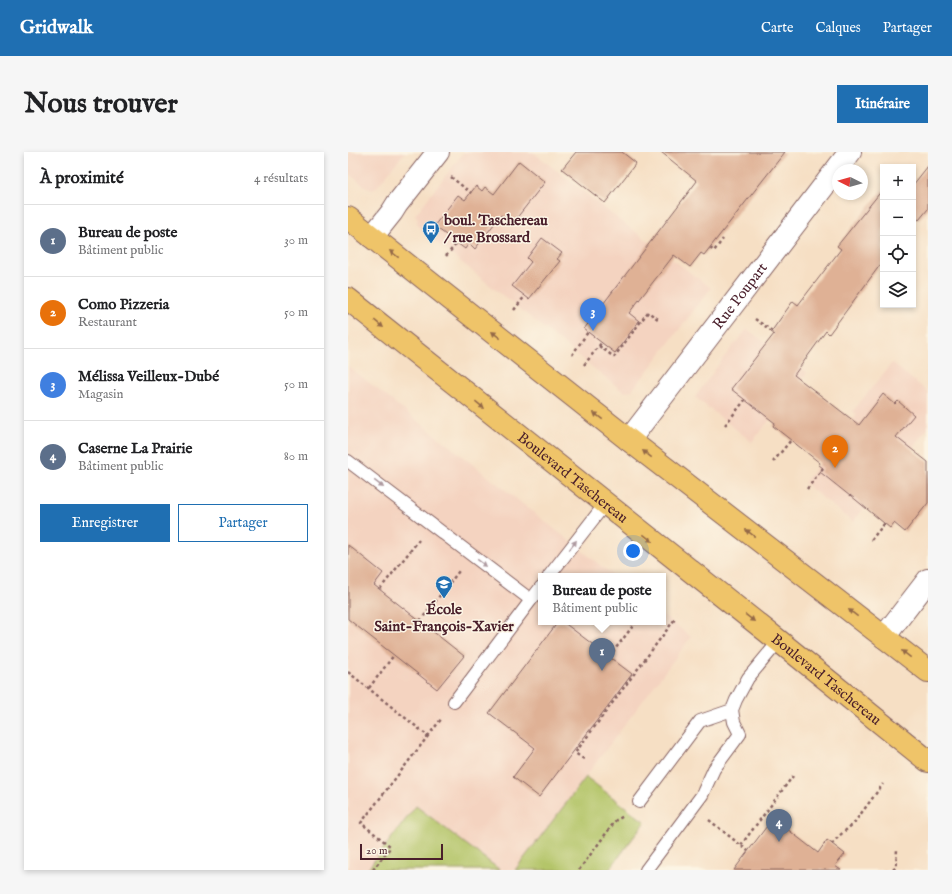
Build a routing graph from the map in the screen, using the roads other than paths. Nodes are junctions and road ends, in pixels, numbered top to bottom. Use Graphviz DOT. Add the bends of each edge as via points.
graph roads {
  1 [pos="438,152"];
  2 [pos="850,152"];
  3 [pos="348,218"];
  4 [pos="372,237"];
  5 [pos="348,299"];
  6 [pos="629,440"];
  7 [pos="348,461"];
  8 [pos="605,504"];
  9 [pos="551,573"];
  10 [pos="928,580"];
  11 [pos="538,591"];
  12 [pos="531,600"];
  13 [pos="884,637"];
  14 [pos="779,641"];
  15 [pos="928,671"];
  16 [pos="454,702"];
  17 [pos="732,710"];
  18 [pos="928,761"];
  19 [pos="639,802"];
  20 [pos="646,870"];
  1 -- 4 [label="street"];
  2 -- 6 [label="street, Rue Poupart"];
  3 -- 4 [label="main road"];
  6 -- 4 [label="main road, one-way"];
  5 -- 8 [label="main road, Boulevard Taschereau, one-way"];
  13 -- 6 [label="main road, one-way"];
  7 -- 12 [label="lane, one-way"];
  9 -- 8 [label="lane, one-way"];
  8 -- 14 [label="main road, Boulevard Taschereau, one-way"];
  10 -- 13 [label="street"];
  11 -- 12 [label="lane"];
  12 -- 16 [label="lane"];
  15 -- 13 [label="main road, one-way"];
  14 -- 17 [label="lane" via="748,678"];
  14 -- 18 [label="main road, Boulevard Taschereau"];
  17 -- 19 [label="lane" via="700,722"];
  17 -- 20 [label="lane" via="740,734 714,769 702,795"];
}
